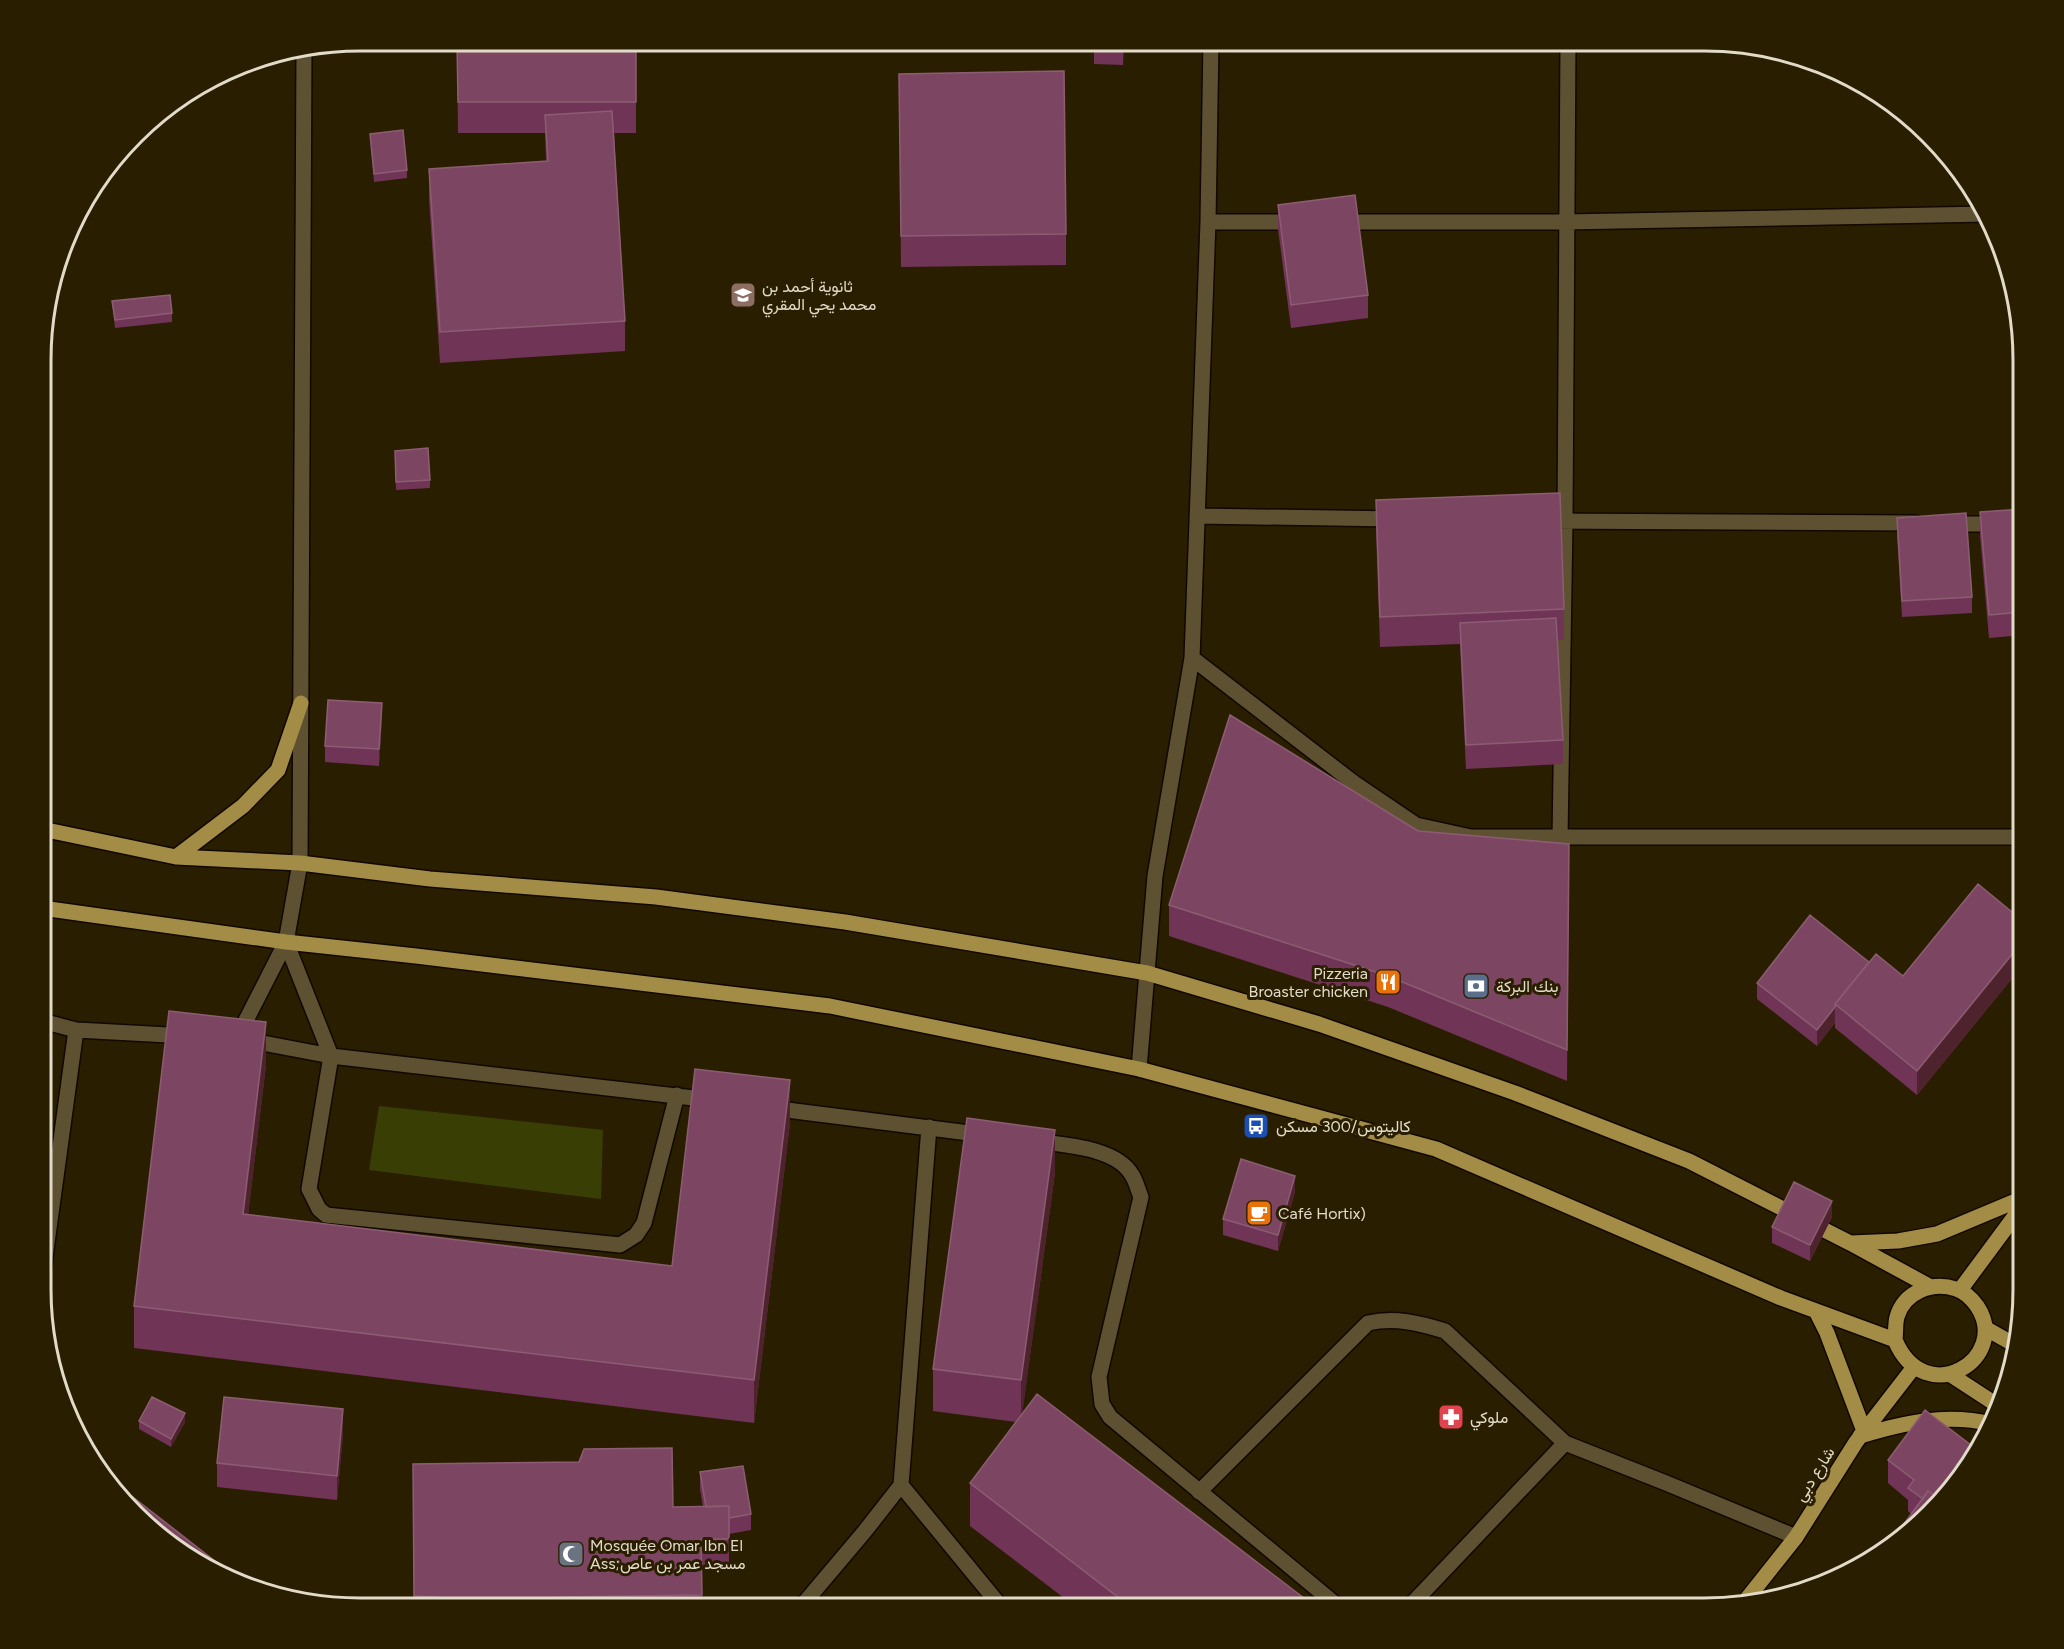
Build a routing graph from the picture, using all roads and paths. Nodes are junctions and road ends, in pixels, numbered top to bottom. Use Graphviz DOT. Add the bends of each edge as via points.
graph roads {
  1 [pos="1211,51"];
  2 [pos="1568,51"];
  3 [pos="304,56"];
  4 [pos="1976,214"];
  5 [pos="1208,222"];
  6 [pos="1565,222"];
  7 [pos="1197,516"];
  8 [pos="1411,519"];
  9 [pos="1529,521"];
  10 [pos="1565,522"];
  11 [pos="2013,524"];
  12 [pos="1192,658"];
  13 [pos="301,703"];
  14 [pos="51,831"];
  15 [pos="2013,837"];
  16 [pos="1560,838"];
  17 [pos="176,857"];
  18 [pos="300,863"];
  19 [pos="51,909"];
  20 [pos="286,942"];
  21 [pos="1147,973"];
  22 [pos="51,1023"];
  23 [pos="76,1030"];
  24 [pos="202,1036"];
  25 [pos="331,1056"];
  26 [pos="1139,1069"];
  27 [pos="677,1095"];
  28 [pos="723,1102"];
  29 [pos="758,1106"];
  30 [pos="929,1127"];
  31 [pos="1000,1137"];
  32 [pos="1023,1140"];
  33 [pos="2013,1202"];
  34 [pos="51,1214"];
  35 [pos="2013,1218"];
  36 [pos="1850,1243"];
  37 [pos="1929,1286"];
  38 [pos="1960,1290"];
  39 [pos="1816,1311"];
  40 [pos="1985,1328"];
  41 [pos="1895,1340"];
  42 [pos="2008,1341"];
  43 [pos="1914,1367"];
  44 [pos="1951,1375"];
  45 [pos="1991,1401"];
  46 [pos="1982,1423"];
  47 [pos="1862,1434"];
  48 [pos="1565,1443"];
  49 [pos="901,1485"];
  50 [pos="1199,1492"];
  51 [pos="1796,1537"];
  52 [pos="1751,1594"];
  53 [pos="808,1598"];
  54 [pos="994,1598"];
  55 [pos="1328,1598"];
  56 [pos="1418,1598"];
  1 -- 5 [label="street"];
  2 -- 6 [label="street"];
  3 -- 13 [label="street"];
  4 -- 6 [label="street"];
  5 -- 6 [label="street"];
  5 -- 7 [label="street"];
  6 -- 10 [label="street"];
  7 -- 8 [label="street"];
  7 -- 12 [label="street"];
  9 -- 10 [label="street"];
  10 -- 11 [label="street"];
  10 -- 16 [label="street"];
  12 -- 16 [label="street" via="1354,783 1416,825 1471,837"];
  12 -- 21 [label="street" via="1155,876"];
  13 -- 17 [label="main road" via="278,770 243,806"];
  13 -- 18 [label="street"];
  14 -- 17 [label="main road"];
  15 -- 16 [label="street"];
  17 -- 18 [label="main road"];
  18 -- 20 [label="street"];
  18 -- 21 [label="main road" via="430,879 668,899 845,922"];
  19 -- 20 [label="main road"];
  20 -- 25 [label="street"];
  20 -- 25 [label="street" via="231,1038"];
  20 -- 26 [label="main road" via="830,1006"];
  21 -- 26 [label="street"];
  21 -- 36 [label="main road" via="1319,1024 1515,1093 1689,1161"];
  22 -- 23 [label="street"];
  23 -- 24 [label="street"];
  23 -- 34 [label="street"];
  25 -- 27 [label="street"];
  25 -- 27 [label="street" via="309,1189 326,1215 620,1245 636,1235 644,1223"];
  26 -- 39 [label="main road" via="1436,1149"];
  27 -- 28 [label="street"];
  29 -- 30 [label="street"];
  30 -- 31 [label="street"];
  30 -- 49 [label="street"];
  32 -- 50 [label="street" via="1094,1149 1131,1173 1140,1197 1099,1377 1102,1404 1110,1417"];
  33 -- 36 [label="main road" via="1937,1234"];
  35 -- 38 [label="main road"];
  36 -- 37 [label="main road"];
  37 -- 38 [label="main road"];
  37 -- 41 [label="main road" via="1903,1304 1896,1318"];
  38 -- 40 [label="main road" via="1981,1312"];
  39 -- 41 [label="main road"];
  39 -- 47 [label="main road"];
  40 -- 42 [label="main road"];
  40 -- 44 [label="main road" via="1976,1358"];
  41 -- 43 [label="main road"];
  43 -- 44 [label="main road" via="1932,1375"];
  43 -- 47 [label="main road, شارع دبي"];
  44 -- 45 [label="main road"];
  46 -- 47 [label="main road" via="1942,1419"];
  47 -- 51 [label="main road, شارع دبي"];
  48 -- 50 [label="street" via="1445,1331 1422,1323 1382,1320 1368,1323"];
  48 -- 51 [label="street"];
  48 -- 56 [label="street"];
  49 -- 53 [label="street"];
  49 -- 54 [label="street"];
  50 -- 55 [label="street"];
  51 -- 52 [label="main road, شارع دبي"];
}
